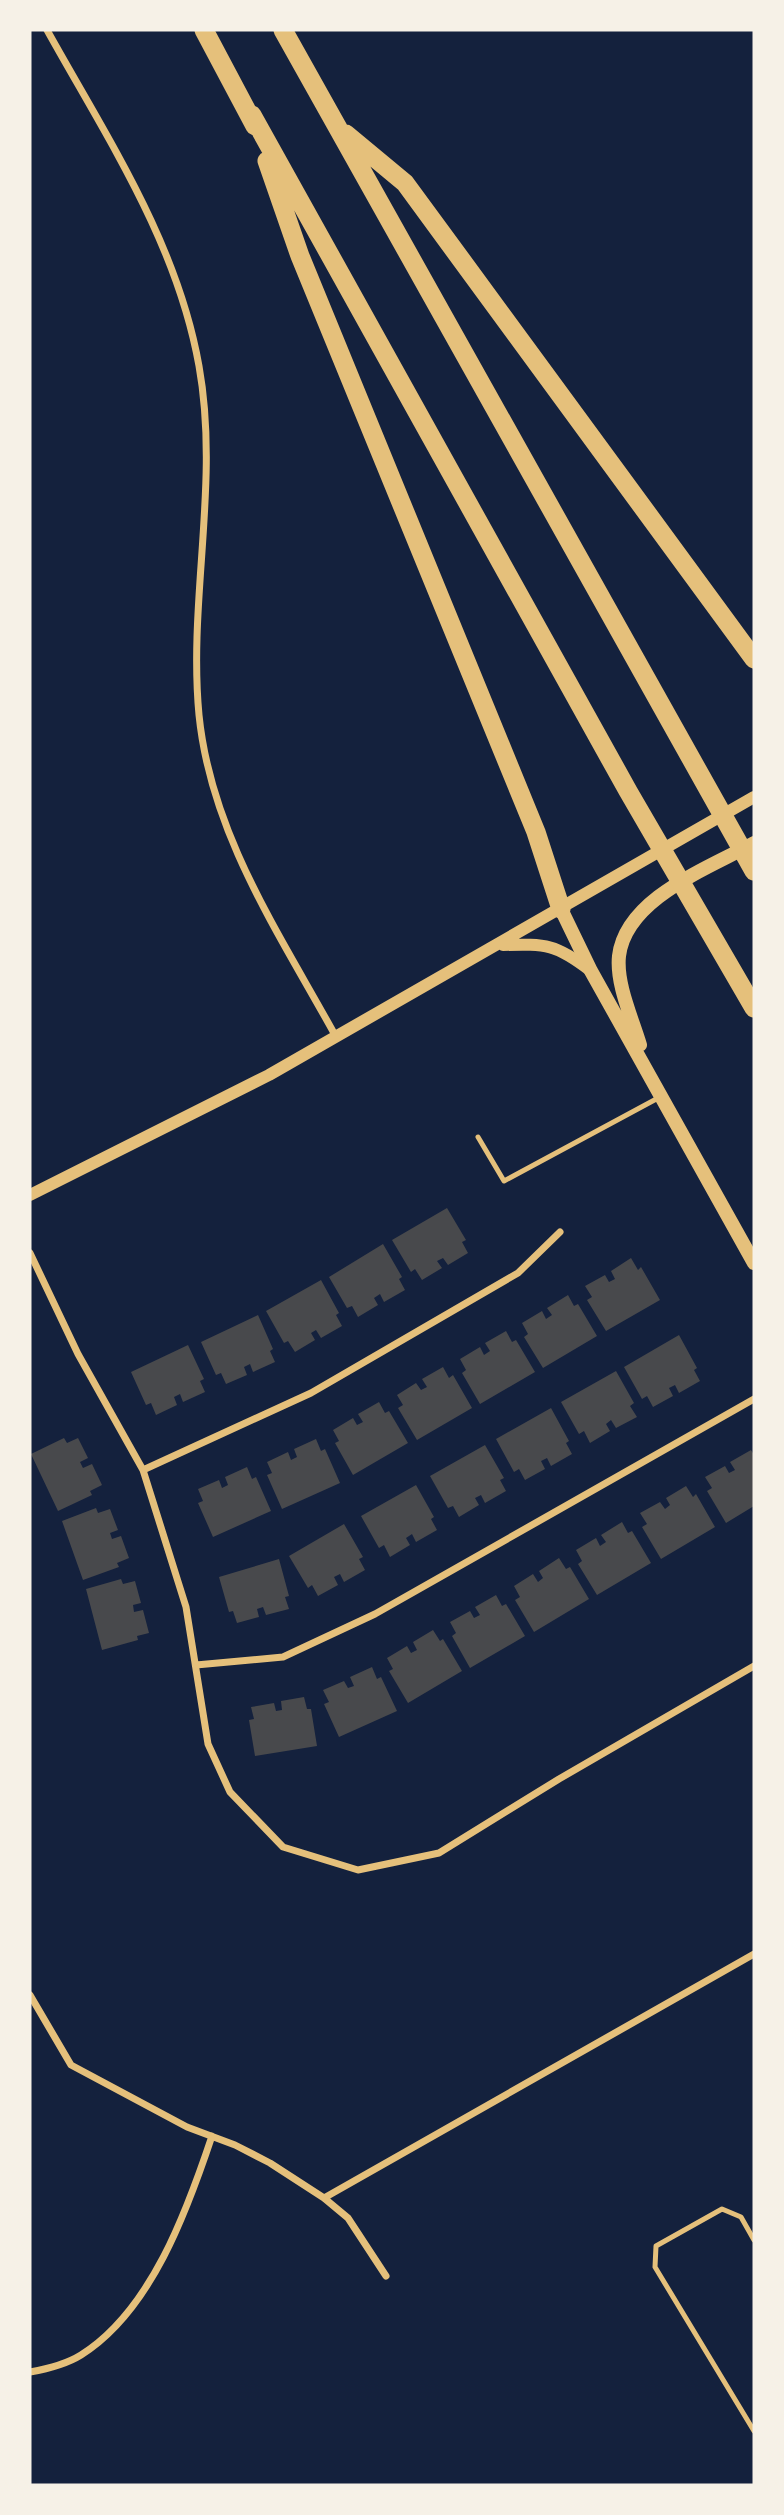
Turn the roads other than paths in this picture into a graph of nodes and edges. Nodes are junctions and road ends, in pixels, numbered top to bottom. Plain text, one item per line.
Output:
1 (47, 30) edge
2 (204, 30) edge
3 (283, 30) edge
4 (252, 115) junction
5 (336, 126) junction
6 (754, 659) edge
7 (754, 797) edge
8 (754, 843) edge
9 (754, 870) edge
10 (561, 909) junction
11 (499, 945) junction
12 (591, 971) junction
13 (754, 1008) edge
14 (335, 1035) junction
15 (648, 1068) junction
16 (663, 1096) junction
17 (478, 1137) dead end
18 (30, 1195) edge
19 (560, 1232) dead end
20 (30, 1253) edge
21 (754, 1263) edge
22 (754, 1399) edge
23 (144, 1470) junction
24 (195, 1665) junction
25 (754, 1666) edge
26 (754, 1954) edge
27 (30, 1995) edge
28 (212, 2136) junction
29 (324, 2198) junction
30 (754, 2240) edge
31 (386, 2276) dead end
32 (30, 2372) edge
33 (754, 2431) edge

1 - 14 street
2 - 4 highway
3 - 5 highway
4 - 10 highway
4 - 13 highway
5 - 6 highway
5 - 9 highway
7 - 10 street
8 - 15 main road
10 - 11 street
10 - 12 main road
11 - 12 street
11 - 14 street
12 - 15 main road
14 - 18 street
15 - 16 main road
16 - 17 lane
16 - 21 main road
19 - 23 street
20 - 23 street
22 - 24 street
23 - 24 street
24 - 25 street
26 - 29 street
27 - 28 street
28 - 29 street
28 - 32 street
29 - 31 street
30 - 33 lane

